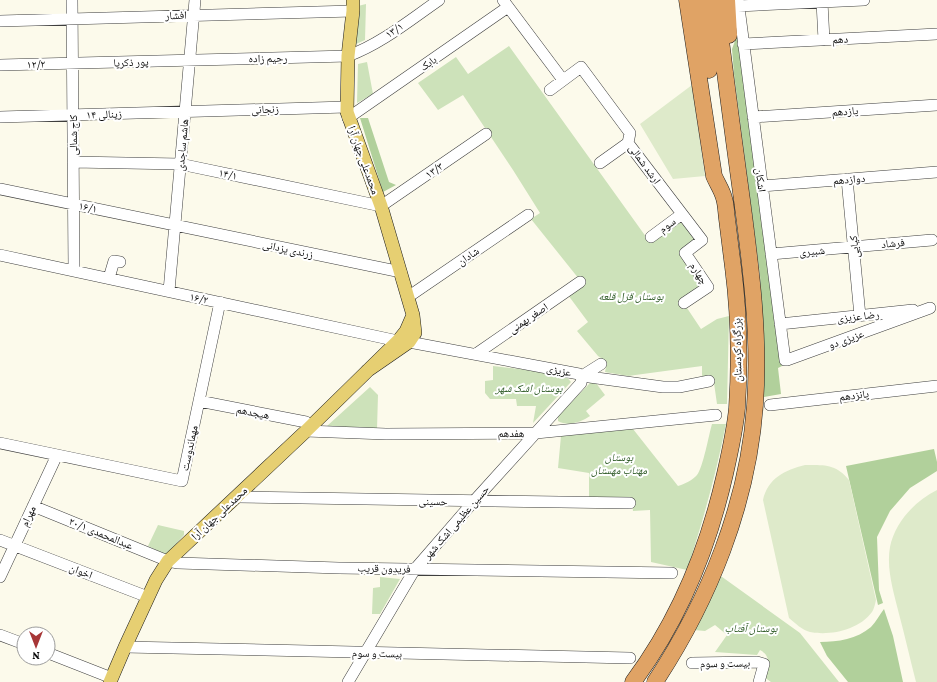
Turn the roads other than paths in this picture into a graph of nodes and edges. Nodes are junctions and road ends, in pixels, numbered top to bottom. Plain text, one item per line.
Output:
1 (72, 0) edge
2 (194, 0) edge
3 (439, 0) edge
4 (687, 0) edge
5 (700, 0) edge
6 (709, 0) edge
7 (716, 0) edge
8 (864, 0) edge
9 (734, 2) edge
10 (822, 2) junction
11 (506, 4) edge
12 (353, 5) edge
13 (193, 15) junction
14 (72, 19) junction
15 (0, 21) edge
16 (719, 33) junction
17 (937, 34) edge
18 (824, 40) junction
19 (743, 44) junction
20 (348, 56) junction
21 (189, 60) junction
22 (73, 63) junction
23 (0, 65) edge
24 (563, 80) junction
25 (726, 80) junction
26 (550, 90) dead end
27 (937, 105) edge
28 (185, 112) junction
29 (347, 112) junction
30 (73, 116) junction
31 (0, 117) edge
32 (753, 117) junction
33 (486, 134) dead end
34 (628, 143) junction
35 (73, 162) junction
36 (600, 162) dead end
37 (180, 164) junction
38 (937, 172) edge
39 (847, 179) junction
40 (762, 186) junction
41 (0, 189) edge
42 (724, 197) junction
43 (73, 204) junction
44 (381, 206) junction
45 (682, 214) junction
46 (528, 215) dead end
47 (175, 225) junction
48 (651, 237) dead end
49 (702, 240) joint
50 (932, 240) dead end
51 (854, 247) junction
52 (771, 254) junction
53 (0, 255) edge
54 (120, 262) dead end
55 (74, 270) junction
56 (401, 272) junction
57 (109, 278) junction
58 (580, 282) dead end
59 (170, 291) junction
60 (408, 297) junction
61 (220, 302) junction
62 (684, 303) dead end
63 (934, 308) edge
64 (860, 316) junction
65 (780, 324) junction
66 (404, 341) junction
67 (476, 354) junction
68 (784, 360) joint
69 (601, 364) dead end
70 (582, 376) junction
71 (709, 381) dead end
72 (937, 386) edge
73 (199, 401) junction
74 (770, 405) dead end
75 (716, 415) dead end
76 (306, 427) junction
77 (536, 432) junction
78 (0, 443) edge
79 (57, 455) junction
80 (237, 497) junction
81 (474, 501) junction
82 (630, 503) dead end
83 (33, 506) junction
84 (0, 540) edge
85 (14, 546) junction
86 (168, 561) junction
87 (415, 569) junction
88 (672, 573) dead end
89 (0, 577) edge
90 (148, 597) junction
91 (0, 634) edge
92 (16, 641) edge
93 (125, 647) junction
94 (365, 652) junction
95 (56, 656) edge
96 (630, 658) dead end
97 (757, 662) junction
98 (692, 663) dead end
99 (111, 680) edge
100 (348, 682) edge
101 (633, 682) edge
102 (655, 682) edge
103 (751, 682) edge
104 (759, 682) edge

1 - 14 street, کاج شمالی
2 - 13 street, هاشم ساجدی
3 - 20 street, ۱۳/۱
4 - 42 highway, بزرگراه کردستان
5 - 42 highway
6 - 16 highway
7 - 16 highway
8 - 10 street
9 - 10 street
9 - 19 street, اشکان
9 - 25 highway
10 - 18 street
11 - 24 street
11 - 29 street, بابک
12 - 13 street, افشار
12 - 20 main road, محمدعلی جهان آرا
13 - 14 street, افشار
13 - 21 street, هاشم ساجدی
14 - 15 street, افشار
14 - 22 street, کاج شمالی
16 - 25 highway, بزرگراه کردستان
17 - 18 street, دهم
18 - 19 street, دهم
19 - 32 street, اشکان
20 - 21 street, رحیم زاده
20 - 29 main road, محمدعلی جهان آرا
21 - 22 street, پور ذکریا
21 - 28 street, هاشم ساجدی
22 - 23 street, ۱۲/۲
22 - 30 street, کاج شمالی
24 - 26 street
24 - 34 street, ارشد شمالی
25 - 102 highway, بزرگراه کردستان
27 - 32 street, یازدهم
28 - 29 street, زنجانی
28 - 30 street, زینالی ۱۴
28 - 37 street, هاشم ساجدی
29 - 44 main road, محمدعلی جهان آرا
30 - 31 street, زینالی ۱۴
30 - 35 street, کاج شمالی
32 - 40 street, اشکان
33 - 44 street, ۱۳/۳
34 - 36 street
34 - 45 street, ارشد شمالی
35 - 37 street, ۱۴/۱
35 - 43 street, کاج شمالی
37 - 44 street, ۱۴/۱
37 - 47 street, هاشم ساجدی
38 - 39 street, دوازدهم
39 - 40 street, دوازدهم
39 - 51 street, کیایی
40 - 52 street, اشکان
41 - 43 street, ۱۶/۱
42 - 101 highway, بزرگراه کردستان
43 - 47 street, ۱۶/۱
43 - 55 street, کاج شمالی
44 - 56 main road, محمدعلی جهان آرا
45 - 48 street, سوم
45 - 49 street, ارشد شمالی
46 - 60 street, شادان
47 - 56 street, زرندی یزدانی
47 - 59 street, هاشم ساجدی
49 - 62 street, چهارم
50 - 51 street, فرشاد
51 - 52 street, شبیری
51 - 64 street, کیایی
52 - 65 street, اشکان
53 - 55 street, ۱۶/۲
54 - 57 street
55 - 57 street, ۱۶/۲
56 - 60 main road, محمدعلی جهان آرا
57 - 59 street, ۱۶/۲
58 - 67 street, اصغر بهمنی
59 - 61 street, ۱۶/۲
60 - 66 main road, محمدعلی جهان آرا
61 - 66 street, ۱۶/۲
61 - 73 street, مهماندوست
63 - 64 street, رضا عزیزی
63 - 68 street, عزیزی دو
64 - 65 street, رضا عزیزی
65 - 68 street, اشکان
66 - 67 street, عزیزی
66 - 76 main road, محمدعلی جهان آرا
67 - 70 street, عزیزی
69 - 70 street
70 - 71 street, عزیزی
70 - 77 street, حسین عظیمی اشک شهر
72 - 74 street, پانزدهم
73 - 76 street, هیجدهم
73 - 79 street, مهماندوست
75 - 77 street, هفدهم
76 - 77 street, هفدهم
76 - 80 main road, محمدعلی جهان آرا
77 - 81 street, حسین عظیمی اشک شهر
78 - 79 street, مهماندوست
79 - 83 street, مهرام
80 - 81 street, حسینی
80 - 86 main road, محمدعلی جهان آرا
81 - 82 street, حسینی
81 - 87 street, حسین عظیمی اشک شهر
83 - 85 street, مهرام
83 - 86 street, عبدالمحمدی ۲۰/۱
84 - 85 street, اخوان
85 - 89 street, مهرام
85 - 90 street, اخوان
86 - 87 street, فریدون قریب
86 - 90 main road, محمدعلی جهان آرا
87 - 88 street, فریدون قریب
87 - 94 street, حسین عظیمی اشک شهر
90 - 93 main road, محمدعلی جهان آرا
91 - 92 street
93 - 94 street, بیست و سوم
93 - 99 main road, محمدعلی جهان آرا
94 - 96 street, بیست و سوم
94 - 100 street, حسین عظیمی اشک شهر
95 - 99 street
97 - 98 street, بیست و سوم
97 - 103 street
97 - 104 street

